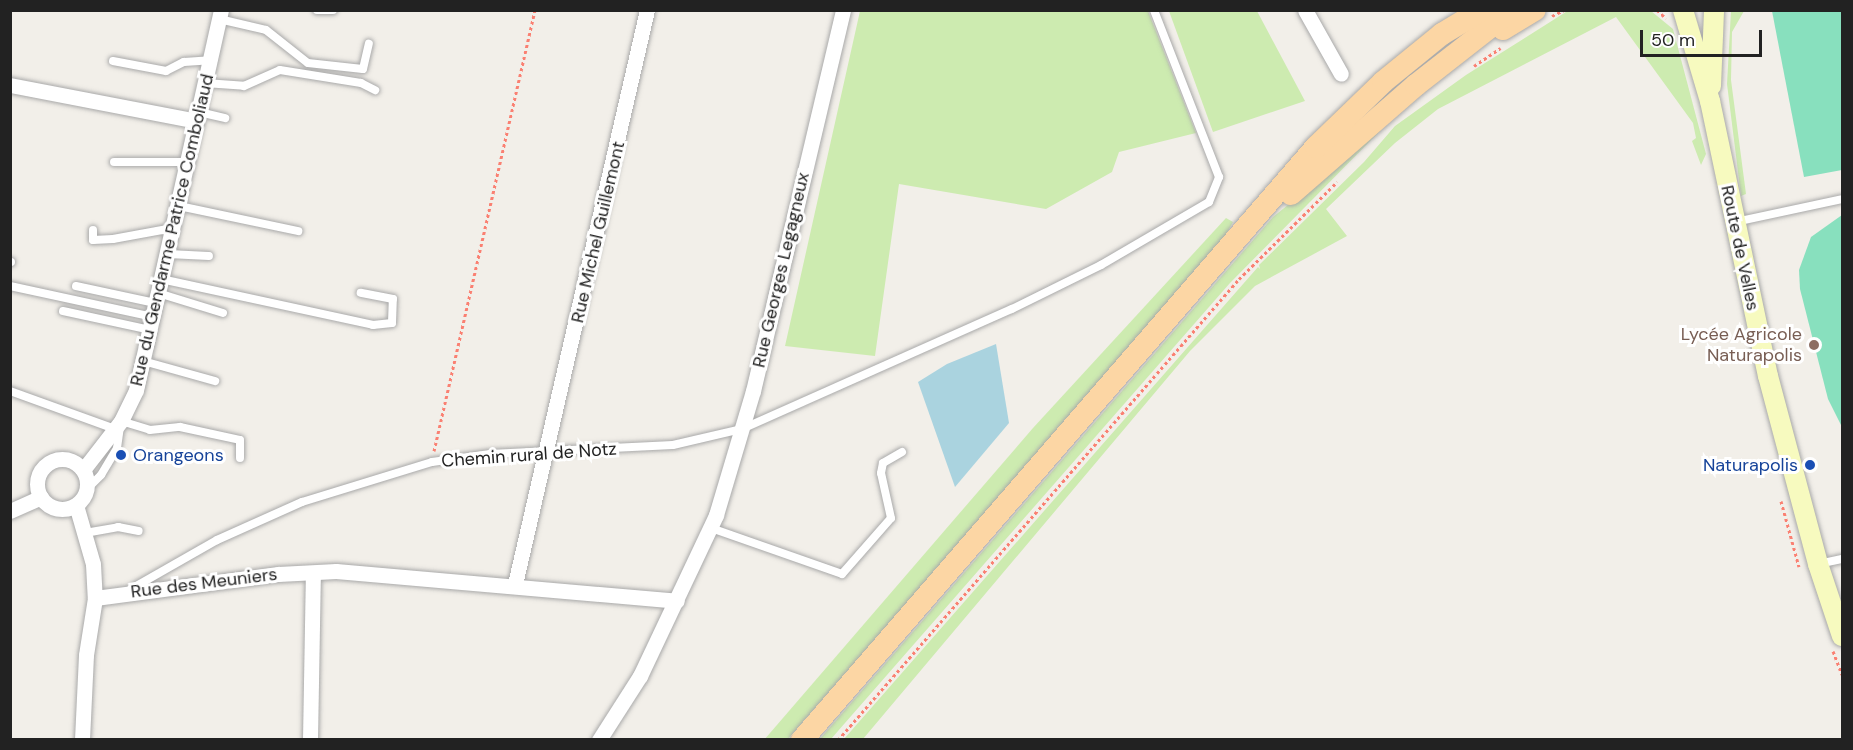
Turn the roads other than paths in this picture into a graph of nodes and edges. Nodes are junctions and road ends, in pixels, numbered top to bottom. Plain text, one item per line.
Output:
1 (317, 10) edge
2 (333, 10) edge
3 (647, 10) edge
4 (843, 10) edge
5 (1154, 10) edge
6 (1305, 10) edge
7 (1482, 10) edge
8 (1512, 10) edge
9 (1683, 10) edge
10 (1714, 10) edge
11 (218, 14) edge
12 (1540, 15) edge
13 (369, 44) dead end
14 (210, 60) junction
15 (113, 62) dead end
16 (1341, 74) dead end
17 (205, 83) junction
18 (10, 85) edge
19 (1416, 85) junction
20 (375, 90) dead end
21 (1710, 101) junction
22 (198, 117) junction
23 (225, 118) dead end
24 (114, 162) dead end
25 (189, 162) junction
26 (1842, 200) edge
27 (179, 206) junction
28 (1734, 223) junction
29 (175, 228) junction
30 (93, 230) dead end
31 (298, 231) dead end
32 (168, 254) junction
33 (209, 256) dead end
34 (1215, 265) junction
35 (10, 286) edge
36 (76, 286) dead end
37 (361, 293) dead end
38 (156, 304) junction
39 (63, 310) dead end
40 (223, 313) dead end
41 (143, 361) junction
42 (215, 381) dead end
43 (10, 390) edge
44 (118, 425) junction
45 (742, 429) junction
46 (546, 452) junction
47 (902, 452) dead end
48 (240, 458) dead end
49 (83, 470) junction
50 (87, 489) junction
51 (41, 497) junction
52 (76, 505) junction
53 (10, 511) edge
54 (711, 528) junction
55 (139, 531) dead end
56 (85, 533) junction
57 (1842, 560) edge
58 (1818, 564) junction
59 (313, 573) junction
60 (515, 585) junction
61 (125, 592) junction
62 (94, 597) junction
63 (677, 601) junction
64 (1842, 636) edge
65 (82, 740) edge
66 (310, 740) edge
67 (599, 740) edge
68 (802, 740) edge

1 - 2 lane
3 - 46 street, Rue Michel Guillemont
4 - 45 street, Rue Georges Legagneux
5 - 45 lane, Chemin rural de Notz
6 - 16 street
7 - 34 main road
8 - 19 main road
9 - 21 main road, Route de Velles
10 - 21 main road, Route de Velles
11 - 13 lane
11 - 14 street, Rue du Gendarme Patrice Comboliaud
12 - 19 main road
14 - 15 lane
14 - 17 street, Rue du Gendarme Patrice Comboliaud
17 - 20 lane
17 - 22 street, Rue du Gendarme Patrice Comboliaud
18 - 22 street
19 - 34 main road
21 - 28 main road, Route de Velles
22 - 23 lane
22 - 25 street, Rue du Gendarme Patrice Comboliaud
24 - 25 lane
25 - 27 street, Rue du Gendarme Patrice Comboliaud
26 - 28 lane
27 - 29 street, Rue du Gendarme Patrice Comboliaud
27 - 31 lane
28 - 58 main road, Route de Velles
29 - 30 lane
29 - 32 street, Rue du Gendarme Patrice Comboliaud
32 - 33 lane
32 - 38 street, Rue du Gendarme Patrice Comboliaud
34 - 68 main road
35 - 38 lane
36 - 38 lane
37 - 38 lane
38 - 39 lane
38 - 40 lane
38 - 41 street, Rue du Gendarme Patrice Comboliaud
41 - 42 lane
41 - 44 street, Rue du Gendarme Patrice Comboliaud
43 - 44 lane
44 - 48 lane
44 - 49 street, Rue du Gendarme Patrice Comboliaud
44 - 50 lane
45 - 46 lane, Chemin rural de Notz
45 - 54 street, Rue Georges Legagneux
46 - 60 street
46 - 61 lane, Chemin rural de Notz
47 - 54 lane
49 - 50 street
49 - 51 street
50 - 52 street
51 - 52 street
51 - 53 street
52 - 56 street
54 - 63 street
55 - 56 lane
56 - 62 street
57 - 58 lane
58 - 64 main road, Route de Velles
59 - 60 street, Rue des Meuniers
59 - 61 street, Rue des Meuniers
59 - 66 street
60 - 63 street, Rue des Meuniers
61 - 62 street, Rue des Meuniers
62 - 65 street
63 - 67 street

